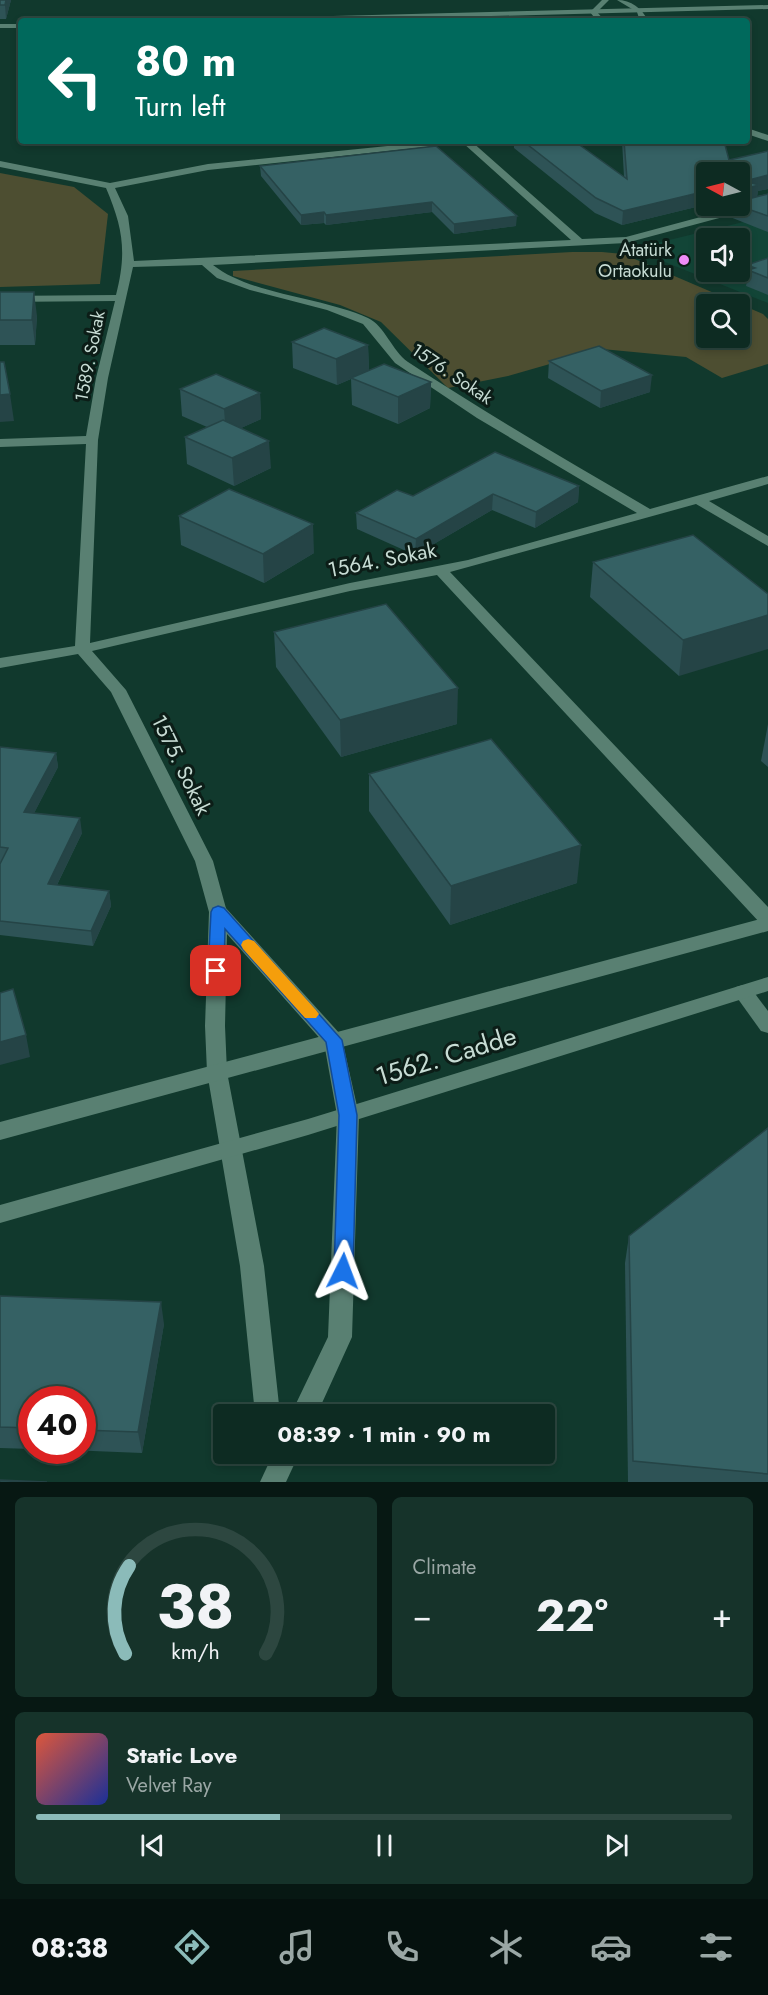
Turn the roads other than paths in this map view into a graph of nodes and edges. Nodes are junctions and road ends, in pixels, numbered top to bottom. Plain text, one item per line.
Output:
1 (606, 0) edge
2 (620, 0) edge
3 (768, 7) edge
4 (640, 11) junction
5 (593, 12) junction
6 (768, 15) edge
7 (342, 18) edge
8 (598, 18) edge
9 (642, 18) edge
10 (692, 18) edge
11 (0, 26) edge
12 (18, 26) edge
13 (18, 33) edge
14 (0, 34) edge
15 (750, 132) edge
16 (768, 138) edge
17 (434, 144) edge
18 (467, 144) edge
19 (0, 164) edge
20 (110, 186) junction
21 (768, 202) edge
22 (580, 243) junction
23 (204, 262) junction
24 (129, 264) junction
25 (120, 298) junction
26 (0, 299) edge
27 (92, 440) junction
28 (0, 443) edge
29 (768, 480) edge
30 (698, 500) junction
31 (649, 514) junction
32 (768, 542) edge
33 (440, 570) junction
34 (82, 649) junction
35 (0, 663) edge
36 (218, 912) junction
37 (768, 921) edge
38 (768, 984) edge
39 (743, 992) junction
40 (768, 1026) edge
41 (334, 1040) junction
42 (217, 1072) junction
43 (348, 1115) junction
44 (0, 1131) edge
45 (232, 1149) junction
46 (0, 1214) edge
47 (266, 1404) edge
48 (309, 1404) edge
49 (272, 1464) edge
50 (281, 1464) edge
51 (273, 1481) edge

1 - 5 street
2 - 4 street
3 - 4 street
4 - 5 street
4 - 9 street
5 - 7 street
5 - 8 street
6 - 10 street
11 - 12 street
13 - 14 street
15 - 16 street
17 - 20 street
18 - 22 street
19 - 20 street
20 - 24 street, 1589. Sokak
21 - 22 street
22 - 23 street
23 - 24 street
23 - 31 street, 1576. Sokak
24 - 25 street, 1589. Sokak
25 - 26 street
25 - 27 street, 1589. Sokak
27 - 28 street
27 - 34 street, 1589. Sokak
29 - 30 street, 1564. Sokak
30 - 31 street, 1564. Sokak
30 - 32 street
31 - 33 street, 1564. Sokak
33 - 34 street, 1564. Sokak
33 - 37 street
34 - 35 street, 1564. Sokak
34 - 36 street, 1575. Sokak
36 - 41 street
36 - 42 street
37 - 41 street, 1562. Cadde
38 - 39 street, 1562. Cadde
39 - 40 street
39 - 43 street, 1562. Cadde
41 - 42 street, 1562. Cadde
41 - 43 street
42 - 44 street, 1562. Cadde
42 - 45 street
43 - 45 street, 1562. Cadde
43 - 48 street
45 - 46 street, 1562. Cadde
45 - 47 street
49 - 51 street
50 - 51 street

